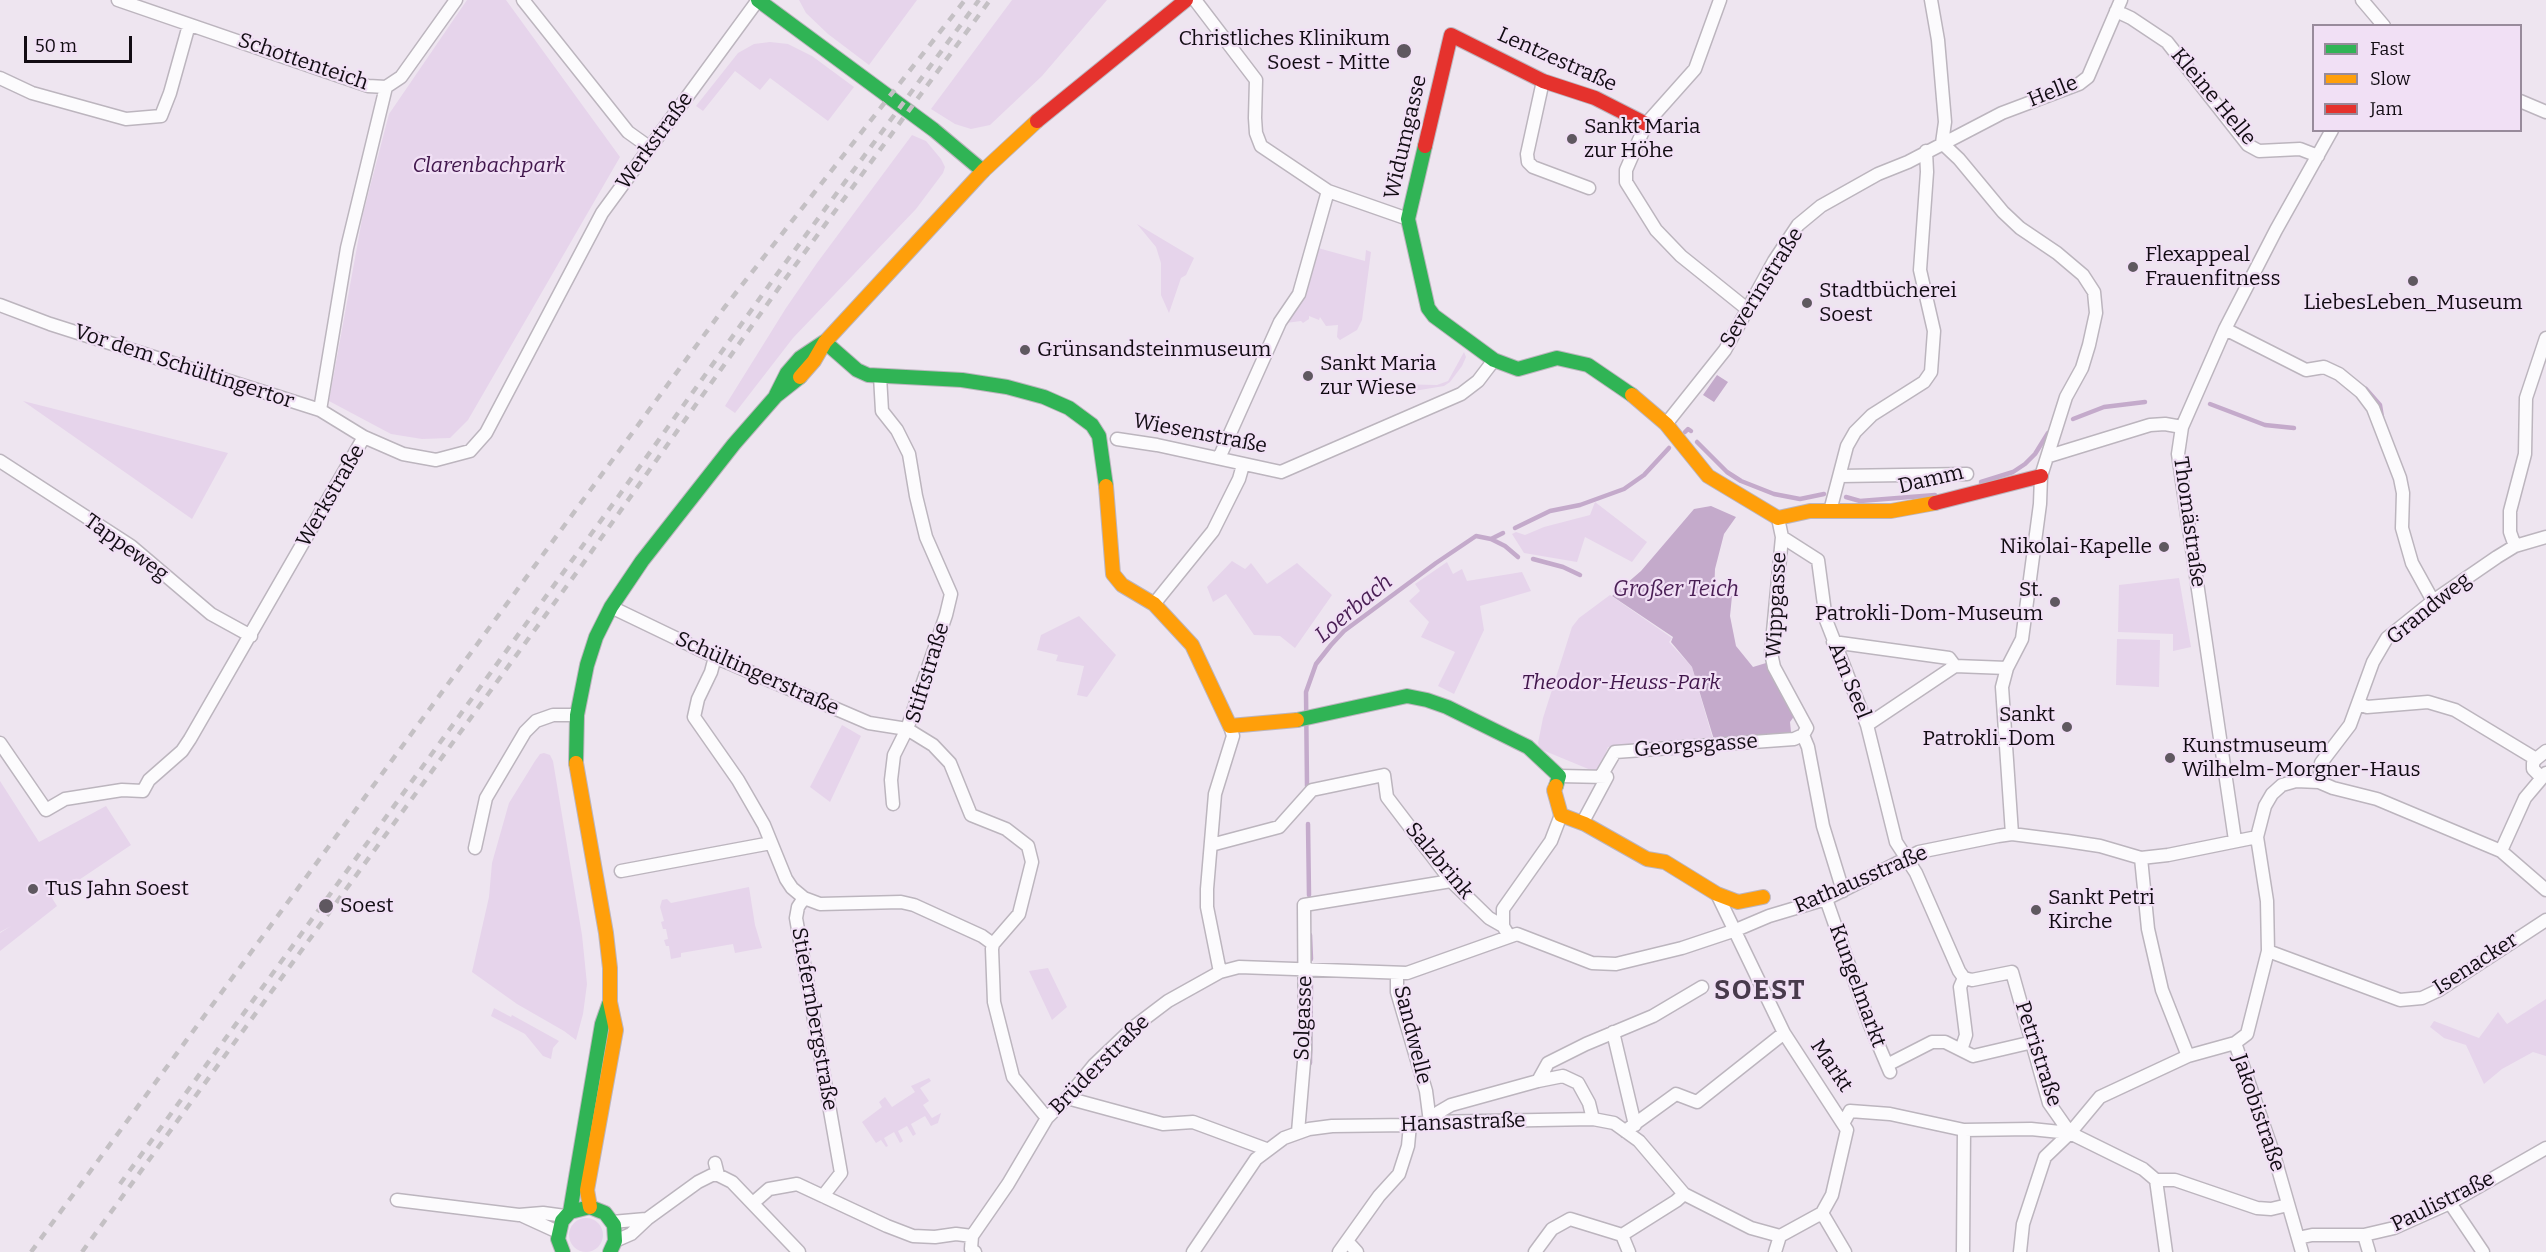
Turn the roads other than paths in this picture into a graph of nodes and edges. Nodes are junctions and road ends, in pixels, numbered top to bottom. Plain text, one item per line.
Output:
1 (118, 0) edge
2 (456, 0) edge
3 (523, 0) edge
4 (758, 0) edge
5 (1186, 0) edge
6 (1195, 0) edge
7 (1720, 0) edge
8 (1931, 0) edge
9 (2362, 0) edge
10 (2119, 5) edge
11 (2382, 24) edge
12 (189, 25) junction
13 (1451, 34) joint
14 (0, 78) edge
15 (1543, 81) junction
16 (387, 87) junction
17 (2522, 102) edge
18 (2546, 112) edge
19 (1646, 124) junction
20 (2331, 132) edge
21 (1942, 143) junction
22 (649, 147) junction
23 (1926, 152) junction
24 (2318, 156) junction
25 (983, 171) junction
26 (1589, 188) dead end
27 (1328, 191) junction
28 (1408, 219) junction
29 (0, 305) edge
30 (1747, 309) junction
31 (2225, 329) junction
32 (2546, 338) edge
33 (825, 342) junction
34 (1494, 360) junction
35 (880, 376) junction
36 (320, 410) junction
37 (1666, 424) junction
38 (2182, 427) junction
39 (364, 437) junction
40 (1117, 439) dead end
41 (2049, 456) junction
42 (1219, 458) junction
43 (0, 461) edge
44 (1243, 465) junction
45 (1967, 474) dead end
46 (1839, 476) junction
47 (2041, 476) junction
48 (1830, 511) junction
49 (1778, 518) junction
50 (1782, 537) junction
51 (2546, 537) edge
52 (2515, 546) junction
53 (2433, 601) junction
54 (1154, 604) junction
55 (611, 607) junction
56 (251, 636) junction
57 (1833, 642) junction
58 (715, 657) junction
59 (1955, 666) junction
60 (2007, 668) junction
61 (2360, 704) junction
62 (577, 715) junction
63 (1867, 725) junction
64 (1230, 726) junction
65 (907, 729) junction
66 (1803, 735) junction
67 (0, 744) edge
68 (2541, 755) edge
69 (2544, 775) edge
70 (1559, 776) junction
71 (1601, 776) junction
72 (2319, 782) junction
73 (893, 804) dead end
74 (1561, 815) junction
75 (1585, 824) junction
76 (2012, 834) junction
77 (2257, 837) junction
78 (2235, 840) junction
79 (771, 843) junction
80 (1211, 845) junction
81 (475, 849) dead end
82 (2501, 851) junction
83 (2141, 858) junction
84 (1908, 859) junction
85 (621, 871) dead end
86 (1451, 881) junction
87 (2546, 890) edge
88 (1843, 891) junction
89 (1717, 894) junction
90 (1763, 897) dead end
91 (804, 898) junction
92 (1826, 899) junction
93 (2546, 920) edge
94 (1736, 930) junction
95 (1506, 931) junction
96 (993, 944) junction
97 (2268, 951) junction
98 (1306, 969) junction
99 (1220, 972) junction
100 (1397, 974) junction
101 (1964, 978) junction
102 (1702, 987) dead end
103 (610, 1002) junction
104 (1613, 1032) junction
105 (1784, 1033) junction
106 (2033, 1042) junction
107 (2235, 1043) junction
108 (1961, 1050) junction
109 (2188, 1056) junction
110 (1538, 1081) junction
111 (1067, 1098) junction
112 (1047, 1118) junction
113 (1593, 1119) junction
114 (1430, 1122) junction
115 (1844, 1122) junction
116 (1410, 1125) junction
117 (1630, 1128) junction
118 (1964, 1130) junction
119 (1298, 1132) junction
120 (2070, 1133) junction
121 (1266, 1149) junction
122 (2546, 1149) edge
123 (715, 1162) dead end
124 (718, 1175) junction
125 (2156, 1180) junction
126 (1684, 1194) junction
127 (823, 1196) junction
128 (397, 1200) dead end
129 (753, 1203) junction
130 (2450, 1203) junction
131 (2288, 1205) junction
132 (590, 1207) junction
133 (1822, 1213) junction
134 (568, 1214) junction
135 (519, 1215) junction
136 (647, 1219) junction
137 (612, 1222) junction
138 (558, 1232) junction
139 (1622, 1235) junction
140 (2364, 1235) junction
141 (972, 1236) junction
142 (1780, 1236) junction
143 (2298, 1238) junction
144 (1347, 1241) junction
145 (613, 1247) edge
146 (562, 1252) edge
147 (799, 1252) edge
148 (975, 1252) edge
149 (1193, 1252) edge
150 (1339, 1252) edge
151 (1357, 1252) edge
152 (1535, 1252) edge
153 (1629, 1252) edge
154 (1775, 1252) edge
155 (1845, 1252) edge
156 (1963, 1252) edge
157 (2020, 1252) edge
158 (2166, 1252) edge
159 (2302, 1252) edge
160 (2369, 1252) edge
161 (2483, 1252) edge

1 - 12 street, Schottenteich
2 - 16 street
3 - 22 street
4 - 22 street, Werkstraße
4 - 25 street
5 - 25 street
6 - 27 street
7 - 19 street
8 - 21 street
9 - 11 street
10 - 21 street, Helle
10 - 24 street, Kleine Helle
12 - 14 street
12 - 16 street, Schottenteich
13 - 15 street, Lentzestraße
13 - 28 street, Widumgasse
15 - 19 street, Lentzestraße
15 - 26 street
16 - 36 street
17 - 18 street
19 - 30 street
20 - 24 street, Thomästraße
21 - 23 street, Severinstraße
21 - 41 street
22 - 39 street, Werkstraße
23 - 30 street, Severinstraße
23 - 46 street
24 - 31 street, Thomästraße
25 - 33 street
27 - 28 street
27 - 42 street
28 - 34 street, Widumgasse
29 - 36 street, Vor dem Schültingertor
30 - 37 street, Severinstraße
31 - 38 street, Thomästraße
31 - 53 street
32 - 52 street
33 - 35 street
33 - 55 street
34 - 37 street
34 - 44 street, Wiesenstraße
35 - 54 street
35 - 65 street, Stiftstraße
36 - 39 street, Vor dem Schültingertor
37 - 49 street
38 - 41 street
38 - 78 street, Thomästraße
39 - 56 street, Werkstraße
40 - 42 street, Wiesenstraße
41 - 47 street
42 - 44 street, Wiesenstraße
43 - 56 street, Tappeweg
44 - 54 street
45 - 46 street
46 - 48 street
47 - 48 street, Damm
47 - 60 street
48 - 49 street
49 - 50 street
50 - 57 street, Am Seel
50 - 66 street, Wippgasse
51 - 52 street, Grandweg
52 - 53 street, Grandweg
53 - 61 street, Grandweg
54 - 64 street
55 - 58 street, Schültingerstraße
55 - 62 street
56 - 67 street, Werkstraße
57 - 59 street
57 - 63 street, Am Seel
58 - 65 street, Schültingerstraße
58 - 79 street, Stiefernbergstraße
59 - 60 street
59 - 63 street
60 - 76 street
61 - 68 street
61 - 72 street, Grandweg
62 - 81 street
62 - 103 street
63 - 84 street, Am Seel
64 - 70 street
64 - 80 street
65 - 73 street
65 - 96 street, Stiftstraße
66 - 71 street, Georgsgasse
66 - 88 street
68 - 69 street
69 - 82 street
70 - 71 street
70 - 74 street
71 - 75 street
72 - 77 street
72 - 82 street
74 - 75 street
74 - 95 street
75 - 89 street
76 - 83 street, Rathausstraße
76 - 84 street, Rathausstraße
77 - 78 street, Rathausstraße
77 - 97 street, Jakobistraße
78 - 83 street, Rathausstraße
79 - 85 street
79 - 91 street, Stiefernbergstraße
80 - 86 street, Salzbrink
80 - 99 street
82 - 87 street
83 - 109 street
84 - 88 street, Rathausstraße
84 - 101 street, Am Seel
86 - 95 street, Salzbrink
86 - 98 street, Solgasse
88 - 92 street, Rathausstraße
89 - 90 street
89 - 94 street, Markt
91 - 96 street
91 - 127 street, Stiefernbergstraße
92 - 94 street, Rathausstraße
92 - 108 street, Kungelmarkt
93 - 97 street, Isenacker
94 - 95 street
94 - 105 street, Markt
95 - 100 street, Brüderstraße
96 - 112 street
97 - 107 street, Jakobistraße
98 - 99 street, Brüderstraße
98 - 100 street, Brüderstraße
98 - 119 street, Solgasse
99 - 111 street, Brüderstraße
100 - 114 street, Sandwelle
101 - 106 street, Petristraße
101 - 108 street
102 - 104 street
103 - 132 street
103 - 134 street
104 - 110 street
104 - 117 street
105 - 115 street, Markt
105 - 117 street, Markt
106 - 108 street
106 - 120 street, Petristraße
107 - 109 street
107 - 131 street, Jakobistraße
109 - 120 street
110 - 113 street, Sandwelle
110 - 114 street, Sandwelle
111 - 112 street, Brüderstraße
111 - 121 street
112 - 141 street, Brüderstraße
113 - 114 street, Hansastraße
113 - 117 street, Hansastraße
114 - 116 street, Hansastraße
115 - 118 street
115 - 133 street
116 - 119 street, Hansastraße
116 - 144 street
117 - 126 street, Hansastraße
118 - 120 street
118 - 156 street
119 - 121 street, Hansastraße
120 - 125 street
120 - 157 street
121 - 149 street
122 - 130 street, Paulistraße
123 - 124 street
124 - 129 street
124 - 136 street
125 - 131 street
125 - 158 street
126 - 139 street
126 - 142 street
127 - 129 street
127 - 141 street
128 - 135 street
129 - 147 street
130 - 140 street, Paulistraße
130 - 161 street
131 - 143 street, Jakobistraße
132 - 134 street
132 - 137 street
133 - 142 street
133 - 155 street
134 - 135 street
134 - 138 street
135 - 138 street
136 - 137 street
136 - 145 street
137 - 145 street
138 - 146 street
139 - 152 street
139 - 153 street
140 - 143 street, Paulistraße
140 - 160 street
141 - 148 street
142 - 154 street
143 - 159 street, Jakobistraße
144 - 150 street
144 - 151 street

